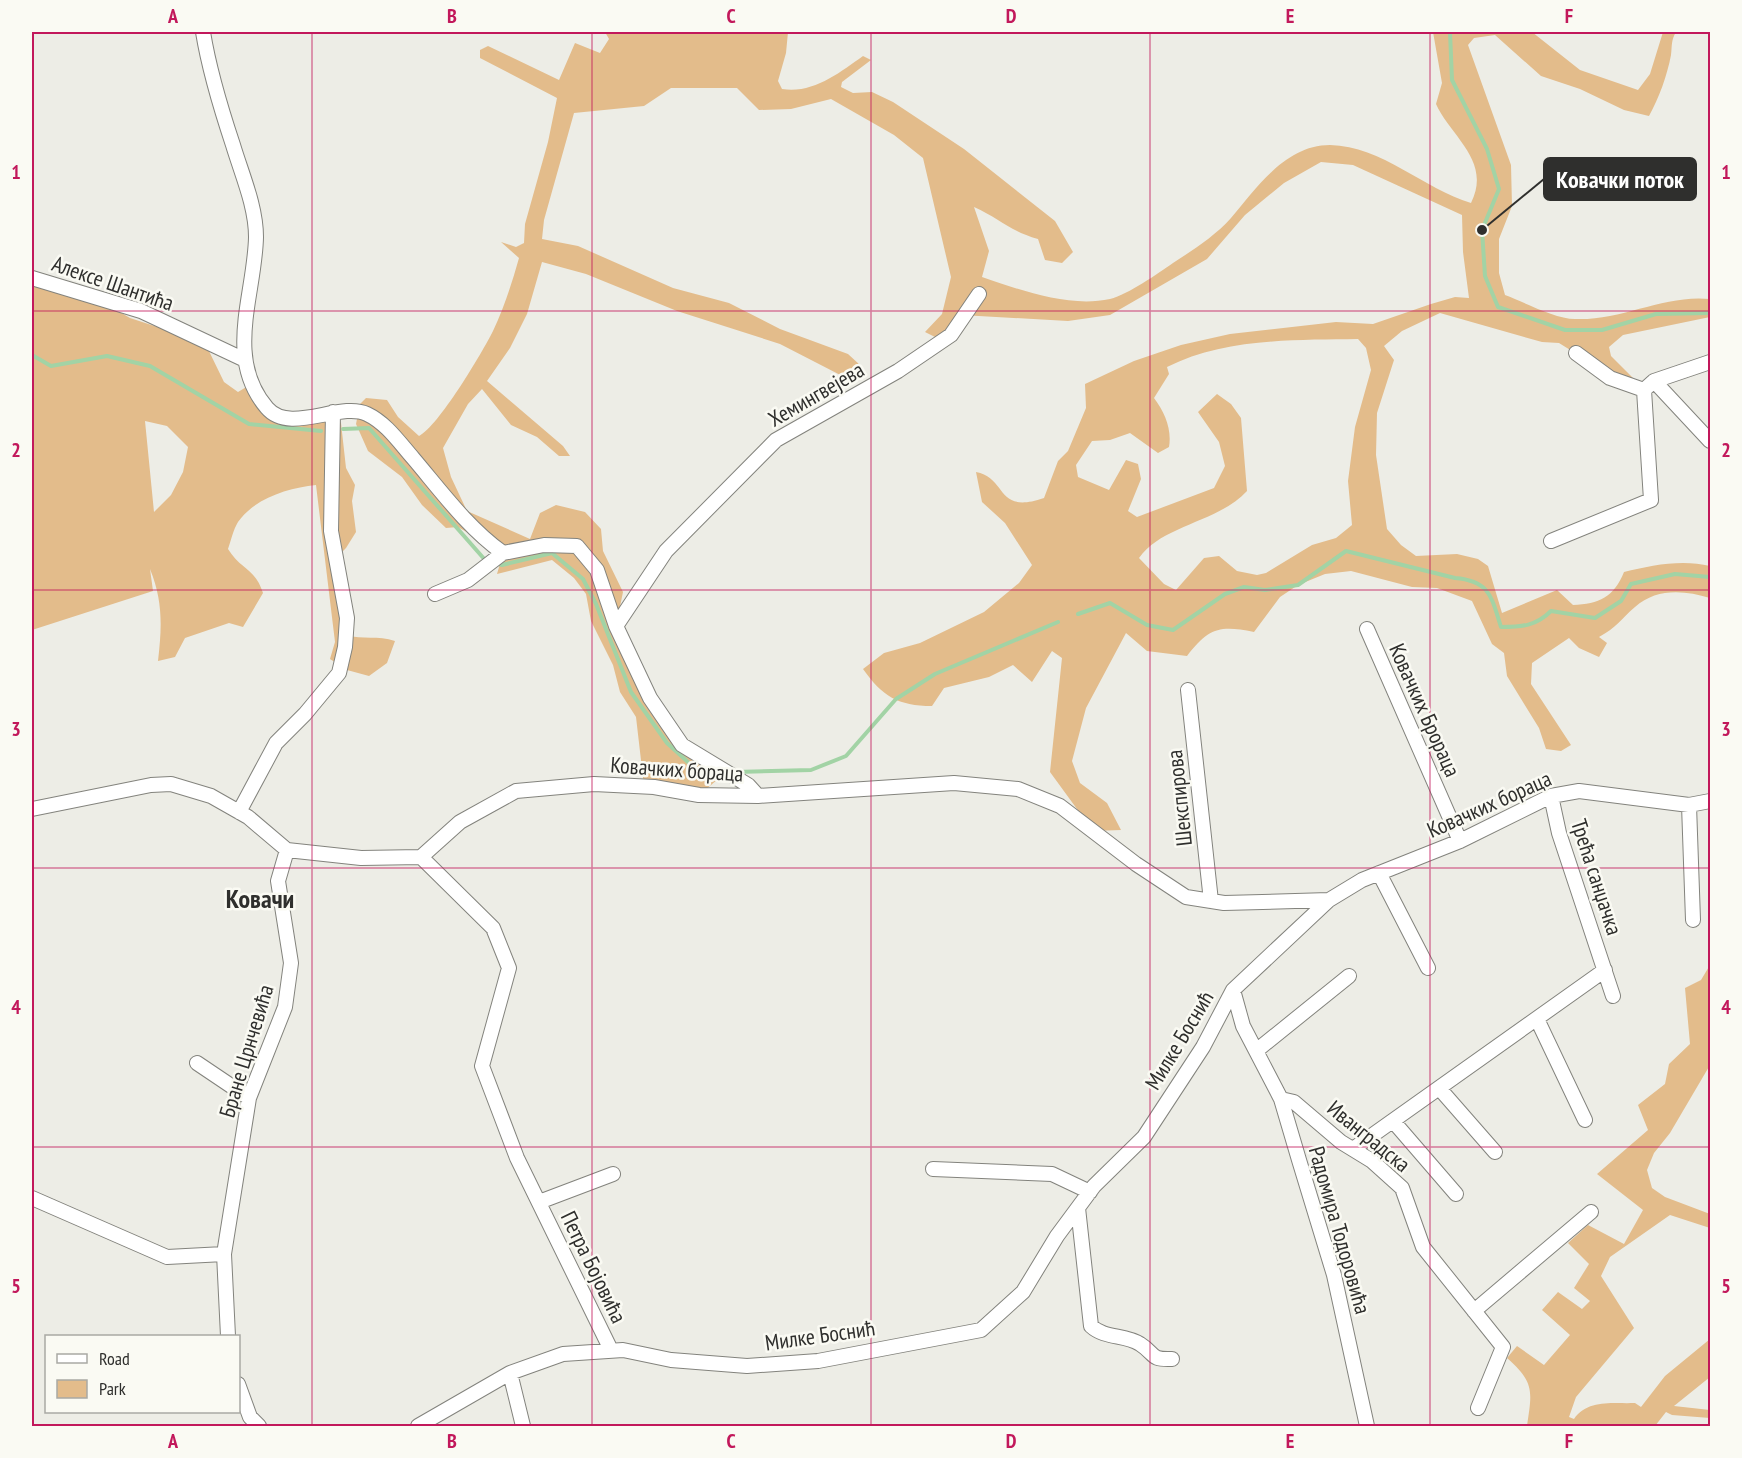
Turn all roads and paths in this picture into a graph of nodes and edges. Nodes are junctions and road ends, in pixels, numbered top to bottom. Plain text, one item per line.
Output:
1 (202, 32) edge
2 (32, 278) edge
3 (979, 294) dead end
4 (1576, 353) dead end
5 (245, 360) junction
6 (1710, 362) edge
7 (1649, 386) junction
8 (333, 412) junction
9 (1710, 441) edge
10 (1551, 541) dead end
11 (503, 553) junction
12 (435, 594) dead end
13 (616, 626) junction
14 (1367, 629) dead end
15 (1188, 690) dead end
16 (1551, 795) junction
17 (758, 796) junction
18 (1710, 801) edge
19 (1689, 805) junction
20 (32, 808) edge
21 (239, 812) junction
22 (1460, 841) junction
23 (287, 850) junction
24 (421, 857) junction
25 (1379, 873) junction
26 (1329, 900) junction
27 (1211, 901) junction
28 (1693, 920) dead end
29 (1428, 968) dead end
30 (1605, 970) junction
31 (1349, 976) dead end
32 (1233, 990) junction
33 (1612, 996) dead end
34 (1537, 1019) junction
35 (1256, 1051) junction
36 (197, 1063) dead end
37 (1439, 1088) junction
38 (249, 1098) junction
39 (1281, 1099) junction
40 (1585, 1120) dead end
41 (1393, 1121) junction
42 (1353, 1149) junction
43 (1495, 1152) dead end
44 (933, 1168) dead end
45 (613, 1174) dead end
46 (1090, 1192) junction
47 (1455, 1194) dead end
48 (32, 1198) edge
49 (539, 1202) junction
50 (1078, 1208) junction
51 (1591, 1212) dead end
52 (225, 1254) junction
53 (1474, 1311) junction
54 (228, 1335) edge
55 (611, 1350) junction
56 (1172, 1359) dead end
57 (510, 1373) junction
58 (240, 1390) edge
59 (1478, 1408) dead end
60 (259, 1426) edge
61 (418, 1426) edge
62 (523, 1426) edge
63 (1367, 1426) edge

1 - 5 street
2 - 5 street, Алексе Шантића
3 - 13 street, Хемингвејева
4 - 7 street
5 - 8 street
6 - 7 street
7 - 9 street
7 - 10 street
8 - 11 street
8 - 21 street
11 - 12 street
11 - 13 street
13 - 17 street
14 - 22 street, Ковачких Брораца
15 - 27 street, Шекспирова
16 - 19 street, Ковачких бораца
16 - 22 street, Ковачких бораца
16 - 30 street, Трећа санџачка
17 - 24 street, Ковачких бораца
17 - 27 street, Ковачких бораца
18 - 19 street, Ковачких бораца
19 - 28 street
20 - 21 street
21 - 23 street
22 - 25 street, Ковачких бораца
23 - 24 street
23 - 38 street, Бране Црнчевића
24 - 49 street, Петра Бојовића
25 - 26 street, Ковачких бораца
25 - 29 street
26 - 27 street, Ковачких бораца
26 - 32 street, Ковачких бораца
30 - 33 street, Трећа санџачка
30 - 34 street, Трећа санџачка
31 - 35 street
32 - 35 street, Радомира Тодоровића
32 - 46 street, Милке Боснић
34 - 37 street, Трећа санџачка
34 - 40 street
35 - 39 street, Радомира Тодоровића
36 - 38 street
37 - 41 street, Трећа санџачка
37 - 43 street
38 - 52 street, Бране Црнчевића
39 - 42 street, Иванградска
39 - 63 street, Радомира Тодоровића
41 - 42 street, Трећа санџачка
41 - 47 street
42 - 53 street, Иванградска
44 - 46 street
45 - 49 street, Петра Бојовића
46 - 50 street, Милке Боснић
48 - 52 street
49 - 55 street, Петра Бојовића
50 - 55 street, Милке Боснић
50 - 56 street
51 - 53 street
52 - 54 street, Бране Црнчевића
53 - 59 street, Иванградска
55 - 57 street, Милке Боснић
57 - 61 street, Милке Боснић
57 - 62 street
58 - 60 street

